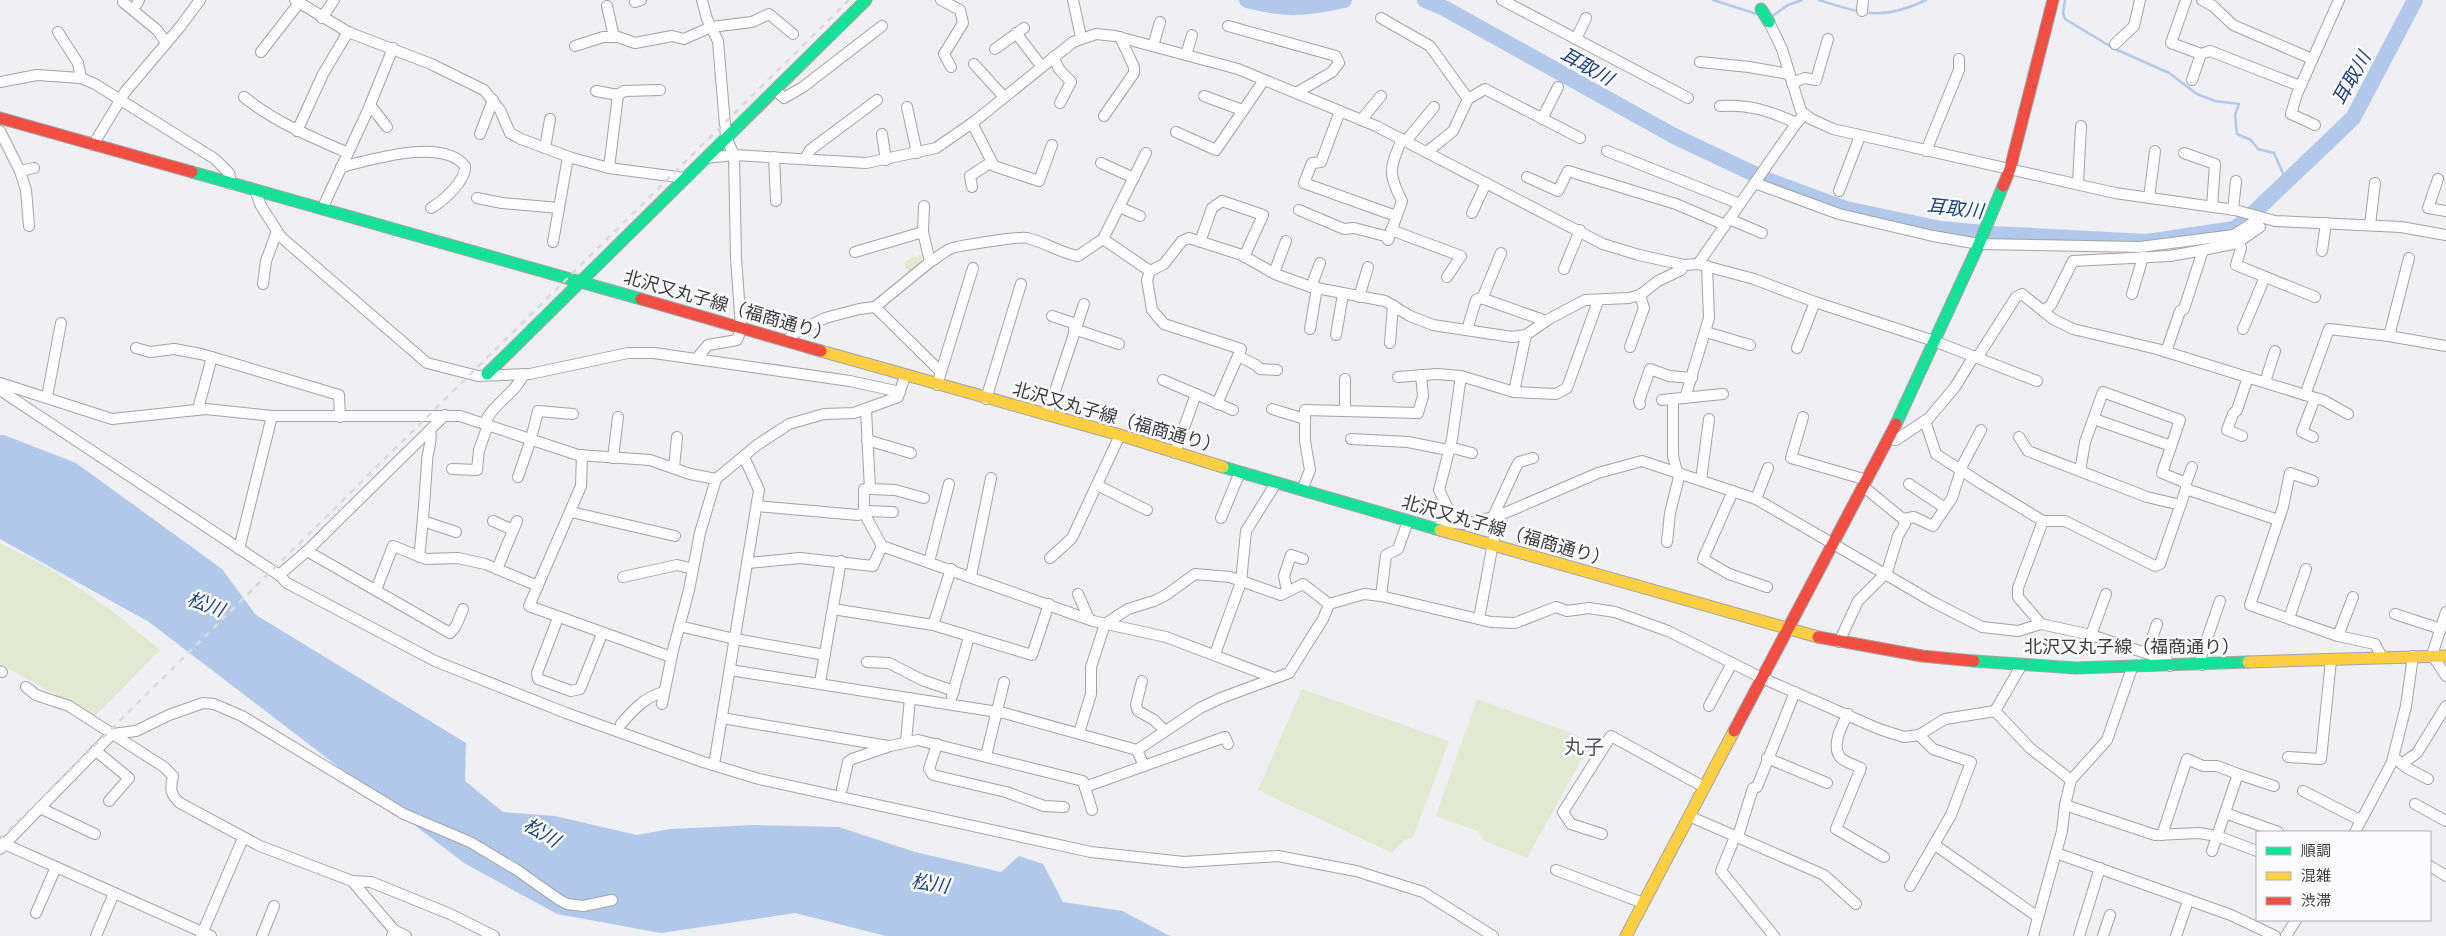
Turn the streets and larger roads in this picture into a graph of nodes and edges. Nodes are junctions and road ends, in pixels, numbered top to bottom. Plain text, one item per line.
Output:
1 (200, 0) edge
2 (334, 0) edge
3 (702, 0) edge
4 (866, 0) edge
5 (941, 0) edge
6 (1073, 0) edge
7 (1502, 0) edge
8 (1863, 0) edge
9 (2053, 0) edge
10 (2140, 0) edge
11 (2186, 0) edge
12 (2202, 0) edge
13 (2339, 0) edge
14 (123, 2) dead end
15 (297, 2) edge
16 (1758, 4) edge
17 (607, 6) dead end
18 (1862, 11) dead end
19 (322, 18) junction
20 (1381, 18) dead end
21 (1586, 18) dead end
22 (1160, 22) dead end
23 (1769, 22) joint
24 (882, 26) dead end
25 (1228, 26) dead end
26 (711, 27) junction
27 (58, 32) dead end
28 (348, 32) junction
29 (793, 34) dead end
30 (1192, 35) dead end
31 (614, 37) junction
32 (1081, 38) junction
33 (1120, 38) junction
34 (1576, 39) junction
35 (1828, 39) dead end
36 (166, 42) junction
37 (2115, 44) dead end
38 (575, 46) dead end
39 (1153, 46) junction
40 (393, 48) junction
41 (995, 49) dead end
42 (261, 52) dead end
43 (2201, 54) junction
44 (1186, 55) junction
45 (1053, 57) junction
46 (1959, 59) dead end
47 (2312, 59) junction
48 (1700, 62) dead end
49 (974, 64) dead end
50 (950, 67) dead end
51 (1042, 67) junction
52 (81, 78) junction
53 (1790, 79) junction
54 (1264, 80) junction
55 (2192, 80) dead end
56 (0, 82) edge
57 (2300, 86) junction
58 (1558, 87) dead end
59 (660, 90) dead end
60 (775, 90) junction
61 (596, 91) dead end
62 (1296, 93) junction
63 (618, 95) junction
64 (1204, 96) dead end
65 (1381, 96) dead end
66 (244, 97) dead end
67 (1004, 98) junction
68 (1688, 98) dead end
69 (1468, 99) junction
70 (120, 100) junction
71 (493, 100) junction
72 (877, 100) dead end
73 (1060, 103) dead end
74 (370, 105) junction
75 (1434, 106) dead end
76 (1720, 106) dead end
77 (907, 107) dead end
78 (1242, 110) junction
79 (1340, 111) junction
80 (1805, 115) junction
81 (1104, 116) dead end
82 (0, 118) edge
83 (550, 119) dead end
84 (1542, 119) junction
85 (1361, 120) junction
86 (972, 123) junction
87 (1797, 123) junction
88 (2315, 125) dead end
89 (2081, 126) dead end
90 (387, 127) dead end
91 (0, 131) edge
92 (297, 131) junction
93 (1176, 132) dead end
94 (480, 134) dead end
95 (882, 134) dead end
96 (1860, 136) junction
97 (726, 137) junction
98 (1580, 138) dead end
99 (1404, 140) junction
100 (93, 145) junction
101 (1052, 145) dead end
102 (545, 148) junction
103 (1607, 151) dead end
104 (1926, 151) junction
105 (2156, 151) dead end
106 (1146, 152) dead end
107 (1427, 152) junction
108 (348, 153) junction
109 (917, 153) junction
110 (2184, 153) dead end
111 (734, 155) junction
112 (568, 157) junction
113 (774, 157) junction
114 (704, 158) junction
115 (805, 159) junction
116 (886, 160) junction
117 (1101, 162) dead end
118 (990, 163) junction
119 (341, 167) junction
120 (34, 168) dead end
121 (609, 168) junction
122 (2010, 169) junction
123 (20, 171) junction
124 (1527, 177) dead end
125 (685, 178) junction
126 (1134, 178) junction
127 (2438, 179) dead end
128 (2236, 181) dead end
129 (1757, 182) junction
130 (1486, 183) junction
131 (2375, 183) dead end
132 (231, 184) junction
133 (2078, 184) junction
134 (972, 187) dead end
135 (255, 190) junction
136 (1839, 191) dead end
137 (477, 198) dead end
138 (2149, 198) junction
139 (776, 201) dead end
140 (1740, 204) junction
141 (924, 206) dead end
142 (1119, 207) junction
143 (2212, 207) junction
144 (431, 208) dead end
145 (559, 208) junction
146 (322, 209) junction
147 (1299, 210) dead end
148 (2234, 210) junction
149 (2446, 211) edge
150 (1472, 213) dead end
151 (1140, 216) dead end
152 (1396, 216) junction
153 (2261, 218) junction
154 (1727, 222) junction
155 (2326, 223) junction
156 (2370, 225) junction
157 (29, 226) dead end
158 (1580, 230) junction
159 (277, 231) junction
160 (924, 232) junction
161 (1762, 233) dead end
162 (2446, 235) edge
163 (1389, 236) junction
164 (1102, 239) junction
165 (1286, 241) dead end
166 (553, 242) dead end
167 (1200, 242) junction
168 (2238, 242) junction
169 (1979, 243) junction
170 (2203, 250) junction
171 (2322, 251) dead end
172 (855, 252) dead end
173 (1501, 253) dead end
174 (1244, 257) junction
175 (2143, 257) junction
176 (2409, 258) dead end
177 (930, 262) junction
178 (1320, 263) dead end
179 (1684, 265) junction
180 (1703, 265) junction
181 (1368, 267) dead end
182 (973, 268) dead end
183 (1564, 269) dead end
184 (1150, 271) junction
185 (1274, 273) junction
186 (1447, 277) dead end
187 (2266, 277) junction
188 (580, 282) junction
189 (263, 284) dead end
190 (1021, 284) dead end
191 (1314, 287) junction
192 (1342, 294) junction
193 (1640, 294) junction
194 (2132, 294) dead end
195 (2315, 296) dead end
196 (1359, 297) junction
197 (1482, 299) junction
198 (1598, 301) junction
199 (1815, 302) junction
200 (1084, 304) dead end
201 (1393, 305) junction
202 (875, 307) junction
203 (2043, 311) junction
204 (1052, 316) dead end
205 (1546, 321) junction
206 (61, 323) dead end
207 (742, 327) junction
208 (1075, 327) junction
209 (1310, 329) dead end
210 (2244, 329) dead end
211 (1467, 330) junction
212 (1706, 332) junction
213 (1336, 334) dead end
214 (1526, 335) junction
215 (2389, 336) junction
216 (787, 340) junction
217 (1934, 341) junction
218 (1390, 343) dead end
219 (1119, 344) dead end
220 (1750, 345) dead end
221 (2446, 346) edge
222 (1630, 347) dead end
223 (136, 348) dead end
224 (1797, 348) dead end
225 (2275, 351) dead end
226 (2166, 352) junction
227 (1238, 356) junction
228 (212, 357) junction
229 (1975, 357) junction
230 (696, 359) junction
231 (1277, 370) dead end
232 (940, 371) junction
233 (487, 374) junction
234 (524, 374) junction
235 (1421, 375) junction
236 (905, 376) junction
237 (1461, 376) junction
238 (1398, 377) dead end
239 (2248, 377) junction
240 (1692, 378) junction
241 (1345, 379) dead end
242 (1163, 380) dead end
243 (2037, 381) dead end
244 (2265, 382) junction
245 (0, 383) edge
246 (937, 385) junction
247 (0, 390) edge
248 (900, 392) junction
249 (1514, 392) junction
250 (1196, 394) junction
251 (1723, 394) dead end
252 (2310, 396) junction
253 (47, 397) junction
254 (1685, 398) junction
255 (986, 399) junction
256 (1662, 400) dead end
257 (1673, 401) junction
258 (1217, 404) junction
259 (1640, 404) dead end
260 (198, 409) junction
261 (1272, 409) dead end
262 (1345, 409) junction
263 (866, 410) junction
264 (1233, 410) dead end
265 (573, 414) dead end
266 (2348, 414) dead end
267 (445, 415) junction
268 (1047, 415) junction
269 (272, 416) junction
270 (340, 417) junction
271 (618, 417) dead end
272 (1803, 417) dead end
273 (1305, 419) junction
274 (1709, 419) dead end
275 (2094, 419) junction
276 (1925, 421) junction
277 (486, 424) junction
278 (1980, 430) dead end
279 (430, 431) junction
280 (1120, 435) junction
281 (2242, 436) dead end
282 (677, 437) dead end
283 (2019, 437) dead end
284 (2313, 437) dead end
285 (531, 439) junction
286 (1351, 439) dead end
287 (1888, 439) junction
288 (867, 440) junction
289 (2171, 446) junction
290 (1449, 448) junction
291 (1175, 452) junction
292 (912, 453) dead end
293 (1472, 453) dead end
294 (582, 455) junction
295 (744, 457) junction
296 (613, 458) junction
297 (1533, 458) dead end
298 (674, 468) junction
299 (1768, 468) dead end
300 (2192, 468) dead end
301 (452, 469) dead end
302 (1961, 470) junction
303 (2080, 471) junction
304 (1240, 472) junction
305 (1679, 472) junction
306 (518, 477) dead end
307 (991, 478) dead end
308 (716, 479) junction
309 (1702, 480) junction
310 (2313, 481) dead end
311 (1276, 483) junction
312 (949, 484) dead end
313 (1865, 484) junction
314 (1909, 484) dead end
315 (1097, 486) junction
316 (2186, 486) junction
317 (864, 489) dead end
318 (1302, 490) junction
319 (1733, 491) junction
320 (924, 498) dead end
321 (1756, 499) junction
322 (2181, 505) junction
323 (757, 506) junction
324 (1945, 508) junction
325 (1147, 510) dead end
326 (571, 512) junction
327 (893, 512) dead end
328 (864, 513) junction
329 (1496, 517) junction
330 (1222, 518) dead end
331 (1903, 519) junction
332 (2278, 520) junction
333 (423, 521) junction
334 (493, 521) dead end
335 (1408, 521) junction
336 (2043, 521) junction
337 (1455, 523) junction
338 (1434, 529) junction
339 (456, 532) dead end
340 (675, 536) dead end
341 (1667, 542) dead end
342 (1834, 544) junction
343 (882, 546) junction
344 (1492, 546) junction
345 (239, 549) junction
346 (307, 551) junction
347 (419, 557) junction
348 (1050, 558) dead end
349 (1303, 559) dead end
350 (841, 561) junction
351 (929, 562) junction
352 (748, 563) junction
353 (496, 569) junction
354 (693, 569) junction
355 (2306, 569) dead end
356 (951, 570) junction
357 (1885, 574) junction
358 (279, 575) junction
359 (972, 576) junction
360 (623, 577) dead end
361 (1241, 582) junction
362 (538, 586) junction
363 (1767, 587) dead end
364 (376, 590) junction
365 (1287, 592) junction
366 (1078, 594) dead end
367 (2106, 594) dead end
368 (1381, 596) junction
369 (2353, 596) dead end
370 (2220, 601) dead end
371 (1049, 604) junction
372 (1329, 604) junction
373 (463, 609) dead end
374 (833, 609) junction
375 (2446, 612) edge
376 (2395, 614) dead end
377 (558, 618) junction
378 (2289, 618) junction
379 (1089, 619) junction
380 (1479, 619) junction
381 (1105, 624) junction
382 (2042, 624) junction
383 (2157, 624) dead end
384 (933, 625) junction
385 (679, 626) junction
386 (2441, 629) junction
387 (1788, 630) junction
388 (602, 634) junction
389 (2091, 636) junction
390 (2338, 636) junction
391 (969, 637) junction
392 (735, 639) junction
393 (1839, 642) junction
394 (2147, 653) junction
395 (825, 654) junction
396 (1215, 654) junction
397 (2432, 655) junction
398 (2413, 656) junction
399 (2446, 656) edge
400 (671, 657) junction
401 (2382, 658) junction
402 (2332, 660) junction
403 (867, 662) dead end
404 (1732, 663) junction
405 (2202, 665) junction
406 (2021, 666) junction
407 (2170, 667) junction
408 (2132, 668) junction
409 (730, 670) junction
410 (2446, 676) edge
411 (1274, 678) junction
412 (1762, 678) junction
413 (820, 682) junction
414 (1004, 682) dead end
415 (1142, 682) dead end
416 (26, 687) dead end
417 (954, 690) junction
418 (664, 692) junction
419 (1795, 692) junction
420 (910, 698) junction
421 (662, 704) dead end
422 (950, 704) junction
423 (1709, 706) dead end
424 (2446, 706) edge
425 (997, 711) junction
426 (1995, 711) junction
427 (1848, 714) junction
428 (722, 718) junction
429 (621, 724) dead end
430 (1164, 730) junction
431 (1079, 733) junction
432 (112, 734) junction
433 (1919, 735) junction
434 (906, 742) junction
435 (937, 744) junction
436 (1228, 744) dead end
437 (890, 746) junction
438 (1137, 750) junction
439 (96, 751) junction
440 (986, 756) junction
441 (2288, 757) dead end
442 (1767, 758) junction
443 (2393, 758) junction
444 (715, 759) dead end
445 (2403, 763) junction
446 (1144, 766) junction
447 (2238, 774) junction
448 (2428, 779) dead end
449 (2071, 780) junction
450 (1827, 784) dead end
451 (2274, 786) dead end
452 (1085, 787) junction
453 (1704, 787) junction
454 (842, 788) dead end
455 (2303, 791) dead end
456 (109, 802) dead end
457 (2415, 804) dead end
458 (2065, 805) junction
459 (1064, 807) dead end
460 (40, 808) junction
461 (1092, 810) dead end
462 (2225, 813) junction
463 (1690, 816) junction
464 (2360, 820) junction
465 (2446, 821) edge
466 (2275, 831) edge
467 (2355, 831) edge
468 (96, 834) dead end
469 (1602, 834) dead end
470 (2162, 835) junction
471 (2217, 836) junction
472 (1735, 837) junction
473 (243, 838) junction
474 (2, 845) edge
475 (1935, 845) junction
476 (2212, 851) dead end
477 (2256, 851) edge
478 (2056, 853) junction
479 (1884, 857) dead end
480 (56, 867) junction
481 (2431, 867) edge
482 (2100, 868) junction
483 (1556, 870) dead end
484 (2446, 876) edge
485 (352, 881) junction
486 (1910, 886) dead end
487 (114, 893) junction
488 (612, 900) dead end
489 (2188, 902) junction
490 (1643, 903) junction
491 (1856, 904) dead end
492 (274, 906) dead end
493 (36, 913) dead end
494 (2110, 915) dead end
495 (2038, 917) junction
496 (2295, 921) edge
497 (393, 933) edge
498 (205, 935) edge
499 (2269, 935) edge
500 (96, 936) edge
501 (262, 936) edge
502 (406, 936) edge
503 (494, 936) edge
504 (1493, 936) edge
505 (1626, 936) edge
506 (1774, 936) edge
507 (2035, 936) edge
508 (2079, 936) edge
509 (2104, 936) edge
510 (2176, 936) edge
511 (2286, 936) edge

1 - 36 street
2 - 19 street
3 - 26 street
4 - 60 street
5 - 50 street
6 - 32 street
7 - 34 street
8 - 18 street
9 - 122 street
10 - 37 street
11 - 43 street
12 - 47 street
13 - 47 street
14 - 36 street
15 - 19 street
15 - 42 street
16 - 23 street
17 - 31 street
19 - 28 street
20 - 69 street
21 - 34 street
22 - 39 street
23 - 53 street
24 - 60 street
25 - 62 street
26 - 29 street
26 - 31 street
26 - 97 street
27 - 52 street
28 - 40 street
28 - 92 street
30 - 44 street
31 - 38 street
32 - 33 street
32 - 45 street
33 - 39 street
33 - 81 street
34 - 68 street
35 - 53 street
36 - 70 street
39 - 44 street
40 - 71 street
40 - 74 street
41 - 51 street
43 - 55 street
43 - 57 street
44 - 54 street
45 - 51 street
45 - 73 street
46 - 104 street
47 - 57 street
48 - 53 street
49 - 67 street
51 - 67 street
52 - 56 street
52 - 70 street
53 - 80 street
54 - 62 street
54 - 78 street
57 - 88 street
58 - 84 street
59 - 63 street
60 - 97 street
61 - 63 street
62 - 79 street
63 - 121 street
64 - 78 street
65 - 85 street
66 - 92 street
67 - 86 street
69 - 84 street
69 - 107 street
70 - 100 street
70 - 132 street
71 - 94 street
71 - 102 street
72 - 115 street
74 - 90 street
74 - 108 street
75 - 99 street
76 - 87 street
77 - 109 street
78 - 93 street
79 - 85 street
79 - 152 street
80 - 87 street
80 - 96 street
82 - 100 street, 北沢又丸子線（福商通り）
83 - 102 street
84 - 98 street
85 - 99 street
86 - 109 street
86 - 118 street
87 - 129 street
89 - 133 street
91 - 123 street
92 - 108 street
95 - 116 street
96 - 104 street
96 - 136 street
97 - 111 street
97 - 114 street
99 - 107 street
99 - 152 street
100 - 132 street, 北沢又丸子線（福商通り）
101 - 118 street
102 - 112 street
103 - 140 street
104 - 122 street
105 - 138 street
106 - 126 street
107 - 130 street
108 - 119 street
109 - 116 street
110 - 143 street
111 - 113 street
111 - 114 street
111 - 207 street
112 - 121 street
112 - 145 street
113 - 115 street
113 - 139 street
114 - 125 street
115 - 116 street
117 - 126 street
118 - 134 street
119 - 144 street
119 - 146 street
120 - 123 street
121 - 125 street
122 - 133 street
122 - 169 street
123 - 157 street
124 - 154 street
125 - 188 street
126 - 142 street
127 - 149 street
128 - 148 street
129 - 140 street
129 - 169 street
130 - 150 street
130 - 158 street
131 - 156 street
132 - 135 street, 北沢又丸子線（福商通り）
133 - 138 street
135 - 146 street, 北沢又丸子線（福商通り）
135 - 159 street
137 - 145 street
138 - 143 street
140 - 154 street
141 - 160 street
142 - 151 street
142 - 164 street
143 - 148 street
145 - 166 street
146 - 188 street, 北沢又丸子線（福商通り）
147 - 163 street
148 - 153 street
152 - 163 street
153 - 155 street
153 - 168 street
153 - 169 street
154 - 161 street
154 - 180 street
155 - 156 street
155 - 171 street
156 - 162 street
158 - 179 street
158 - 183 street
159 - 189 street
159 - 233 street
160 - 172 street
160 - 177 street
163 - 186 street
164 - 177 street
164 - 184 street
165 - 185 street
167 - 174 street
167 - 174 street
167 - 184 street
168 - 170 street
168 - 187 street
169 - 217 street
170 - 175 street
170 - 226 street
173 - 197 street
174 - 185 street
175 - 194 street
175 - 203 street
176 - 215 street
177 - 202 street
178 - 191 street
179 - 180 street
179 - 193 street
180 - 199 street
180 - 212 street
181 - 196 street
182 - 232 street
184 - 227 street
185 - 191 street
187 - 195 street
187 - 210 street
188 - 207 street, 北沢又丸子線（福商通り）
188 - 233 street
190 - 255 street
191 - 192 street
191 - 209 street
192 - 196 street
192 - 213 street
193 - 198 street
193 - 222 street
196 - 201 street
197 - 205 street
197 - 211 street
198 - 205 street
198 - 249 street
199 - 217 street
199 - 224 street
200 - 208 street
201 - 211 street
201 - 218 street
202 - 216 street
202 - 232 street
203 - 226 street
203 - 229 street
204 - 208 street
205 - 214 street
206 - 253 street
207 - 216 street, 北沢又丸子線（福商通り）
207 - 230 street
208 - 219 street
208 - 268 street
211 - 214 street
212 - 220 street
212 - 240 street
214 - 249 street
215 - 221 street
215 - 252 street
216 - 236 street, 北沢又丸子線（福商通り）
217 - 229 street
217 - 287 street
223 - 228 street
225 - 244 street
226 - 239 street
227 - 231 street
227 - 258 street
228 - 260 street
228 - 270 street
229 - 243 street
229 - 276 street
230 - 234 street
230 - 248 street
232 - 246 street
233 - 234 street
234 - 277 street
235 - 237 street
235 - 238 street
235 - 262 street
236 - 246 street, 北沢又丸子線（福商通り）
236 - 248 street
237 - 249 street
237 - 290 street
239 - 244 street
239 - 281 street
240 - 254 street
240 - 259 street
241 - 262 street
242 - 250 street
244 - 252 street
245 - 253 street
246 - 255 street, 北沢又丸子線（福商通り）
247 - 345 street
248 - 263 street
250 - 258 street
250 - 291 street
251 - 254 street
252 - 266 street
252 - 284 street
253 - 260 street
254 - 257 street
255 - 268 street, 北沢又丸子線（福商通り）
256 - 257 street
257 - 305 street
258 - 264 street
260 - 269 street
261 - 273 street
262 - 273 street
263 - 288 street
263 - 295 street
265 - 285 street
267 - 270 street
267 - 277 street
267 - 279 street
268 - 280 street, 北沢又丸子線（福商通り）
269 - 270 street
269 - 345 street
271 - 296 street
272 - 313 street
273 - 318 street
274 - 309 street
275 - 289 street
275 - 289 street
275 - 303 street
276 - 287 street
276 - 302 street
277 - 285 street
277 - 301 street
278 - 302 street
279 - 333 street
279 - 346 street
280 - 291 street, 北沢又丸子線（福商通り）
280 - 315 street
282 - 298 street
283 - 303 street
285 - 294 street
285 - 306 street
286 - 290 street
287 - 313 street
288 - 292 street
288 - 320 street
289 - 316 street
290 - 293 street
290 - 337 street
291 - 304 street, 北沢又丸子線（福商通り）
294 - 296 street
294 - 326 street
295 - 308 street
295 - 323 street
296 - 298 street
297 - 329 street
298 - 308 street
299 - 321 street
300 - 316 street
302 - 324 street
302 - 336 street
303 - 322 street
304 - 311 street, 北沢又丸子線（福商通り）
304 - 330 street
305 - 309 street
305 - 329 street
305 - 341 street
307 - 359 street
308 - 354 street
309 - 319 street
310 - 332 street
311 - 318 street, 北沢又丸子線（福商通り）
311 - 361 street
312 - 351 street
313 - 331 street
313 - 342 street
314 - 324 street
315 - 325 street
315 - 348 street
316 - 322 street
316 - 332 street
317 - 328 street
318 - 335 street, 北沢又丸子線（福商通り）
319 - 321 street
319 - 363 street
321 - 342 street
322 - 336 street
323 - 328 street
323 - 352 street
324 - 331 street
326 - 340 street
326 - 362 street
327 - 328 street
328 - 343 street
329 - 337 street
329 - 344 street
331 - 357 street
332 - 378 street
333 - 339 street
333 - 347 street
334 - 353 street
335 - 338 street, 北沢又丸子線（福商通り）
335 - 368 street
336 - 382 street
337 - 338 street
338 - 344 street, 北沢又丸子線（福商通り）
342 - 357 street
342 - 387 street
343 - 350 street
343 - 351 street
344 - 380 street
344 - 387 street, 北沢又丸子線（福商通り）
345 - 358 street
346 - 358 street
346 - 364 street
347 - 353 street
347 - 364 street
349 - 365 street
350 - 352 street
350 - 374 street
351 - 356 street
352 - 392 street
353 - 362 street
354 - 360 street
354 - 385 street
355 - 378 street
356 - 359 street
356 - 384 street
357 - 382 street
357 - 393 street
358 - 504 street
359 - 371 street
361 - 365 street
361 - 381 street
361 - 396 street
362 - 377 street
364 - 373 street
365 - 372 street
366 - 379 street
367 - 389 street
368 - 372 street
368 - 380 street
369 - 390 street
370 - 405 street
371 - 379 street
371 - 391 street
372 - 411 street
374 - 384 street
374 - 395 street
375 - 386 street
376 - 386 street
377 - 388 street
377 - 388 street
378 - 390 street
379 - 381 street
380 - 404 street
381 - 396 street
381 - 431 street
382 - 389 street
383 - 394 street
384 - 391 street
385 - 392 street
385 - 400 street
386 - 397 street
387 - 393 street, 北沢又丸子線（福商通り）
387 - 412 street
388 - 400 street
389 - 394 street
390 - 401 street
391 - 417 street
392 - 395 street
392 - 409 street
393 - 406 street, 北沢又丸子線（福商通り）
394 - 407 street
395 - 413 street
396 - 411 street
397 - 398 street, 北沢又丸子線（福商通り）
397 - 399 street, 北沢又丸子線（福商通り）
397 - 410 street
398 - 401 street, 北沢又丸子線（福商通り）
398 - 443 street
400 - 418 street
401 - 402 street, 北沢又丸子線（福商通り）
402 - 405 street, 北沢又丸子線（福商通り）
402 - 441 street
403 - 417 street
404 - 412 street
404 - 423 street
405 - 407 street, 北沢又丸子線（福商通り）
406 - 408 street, 北沢又丸子線（福商通り）
406 - 426 street
407 - 408 street, 北沢又丸子線（福商通り）
408 - 449 street
409 - 413 street
409 - 428 street
411 - 430 street
412 - 419 street
412 - 453 street
413 - 420 street
414 - 425 street
415 - 430 street
416 - 432 street
417 - 422 street
418 - 421 street
418 - 429 street
419 - 427 street
419 - 442 street
420 - 422 street
420 - 434 street
422 - 425 street
424 - 445 street
425 - 431 street
425 - 440 street
426 - 433 street
426 - 449 street
427 - 433 street
427 - 479 street
428 - 437 street
428 - 444 street
430 - 438 street
431 - 438 street
432 - 439 street
432 - 473 street
432 - 488 street
433 - 475 street
434 - 435 street
434 - 437 street
435 - 440 street
435 - 459 street
436 - 446 street
437 - 454 street
438 - 446 street
439 - 456 street
439 - 460 street
440 - 452 street
442 - 450 street
442 - 472 street
443 - 445 street
443 - 464 street
445 - 448 street
446 - 452 street
447 - 451 street
447 - 462 street
447 - 470 street
449 - 458 street
452 - 461 street
453 - 463 street
453 - 469 street
455 - 464 street
457 - 465 street
458 - 470 street
458 - 478 street
460 - 468 street
460 - 474 street
462 - 466 street
462 - 471 street
463 - 472 street
463 - 490 street
464 - 467 street
470 - 471 street
471 - 476 street
471 - 477 street
472 - 491 street
472 - 506 street
473 - 485 street
473 - 498 street
474 - 480 street
475 - 486 street
475 - 495 street
478 - 482 street
478 - 495 street
480 - 487 street
480 - 493 street
481 - 484 street
482 - 489 street
482 - 508 street
483 - 490 street
485 - 497 street
485 - 503 street
487 - 498 street
487 - 500 street
489 - 499 street
489 - 510 street
490 - 505 street
492 - 501 street
494 - 509 street
495 - 507 street
496 - 511 street
497 - 502 street

